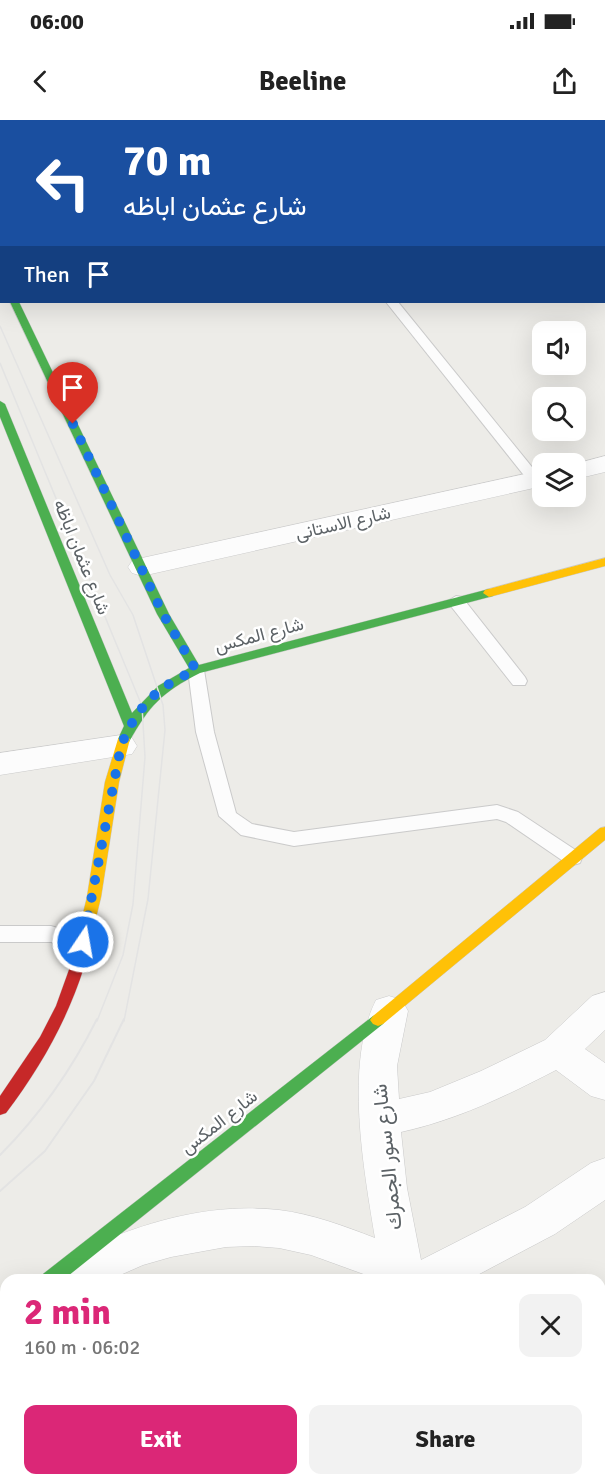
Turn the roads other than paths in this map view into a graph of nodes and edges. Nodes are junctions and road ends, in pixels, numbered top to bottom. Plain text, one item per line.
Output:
1 (14, 303) edge
2 (393, 303) edge
3 (0, 404) edge
4 (605, 464) edge
5 (586, 469) edge
6 (532, 471) edge
7 (532, 481) edge
8 (605, 562) edge
9 (142, 567) junction
10 (456, 601) junction
11 (196, 670) junction
12 (519, 681) dead end
13 (126, 735) junction
14 (0, 764) edge
15 (605, 832) edge
16 (573, 858) junction
17 (0, 934) edge
18 (83, 942) junction
19 (605, 1007) edge
20 (389, 1011) junction
21 (558, 1051) junction
22 (605, 1084) edge
23 (0, 1108) edge
24 (380, 1120) junction
25 (605, 1176) edge
26 (57, 1274) edge
27 (78, 1274) edge
28 (406, 1274) edge
29 (409, 1274) edge
30 (415, 1274) edge

1 - 9 main road
2 - 6 lane
3 - 13 main road, شارع عثمان اباظه
4 - 5 street
7 - 9 street, شارع الاستانى
8 - 10 main road, شارع المكس
9 - 11 main road
10 - 11 main road, شارع المكس
10 - 12 lane
11 - 13 main road, شارع المكس
11 - 16 lane
13 - 14 street
13 - 18 main road, شارع المكس
15 - 16 main road, شارع المكس
16 - 20 main road, شارع المكس
17 - 18 lane
18 - 23 main road, شارع المكس
19 - 21 street
20 - 24 street, شارع سور الجمرك
20 - 26 main road, شارع المكس
21 - 22 street
21 - 24 street
24 - 29 street, شارع سور الجمرك
25 - 30 street
27 - 28 street

